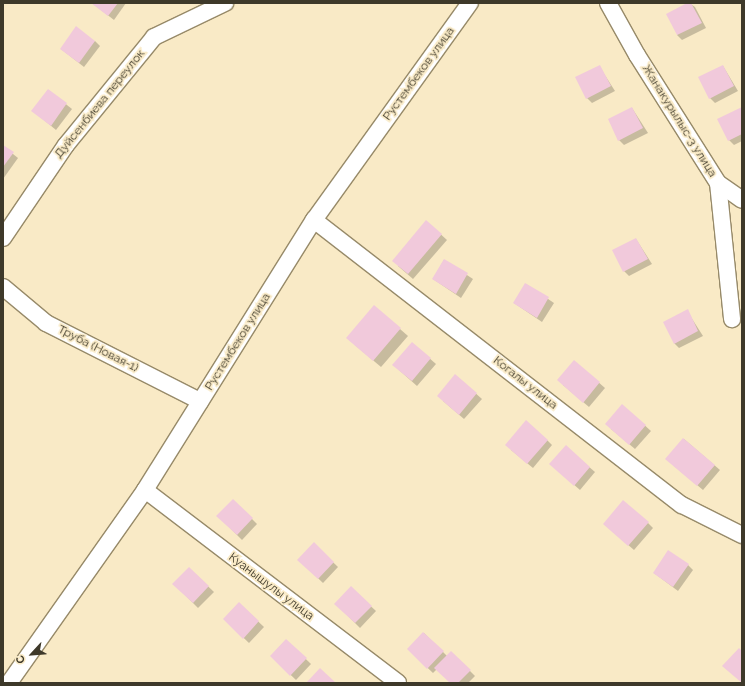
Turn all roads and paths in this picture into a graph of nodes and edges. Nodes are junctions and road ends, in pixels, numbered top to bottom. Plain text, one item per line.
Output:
1 (225, 3) edge
2 (470, 3) edge
3 (608, 3) edge
4 (718, 183) junction
5 (742, 200) edge
6 (314, 220) junction
7 (3, 238) edge
8 (3, 287) edge
9 (732, 319) dead end
10 (200, 401) junction
11 (145, 490) junction
12 (742, 535) edge
13 (9, 683) edge
14 (398, 683) edge

1 - 7 street, Дуйсенбиева переулок
2 - 6 street, Рустембеков улица
3 - 4 street, Жанакурылыс-3 улица
4 - 5 street
4 - 9 street, Жанакурылыс-3 улица
6 - 10 street, Рустембеков улица
6 - 12 street, Когалы улица
8 - 10 street, Труба (Новая-1)
10 - 11 street, Рустембеков улица
11 - 13 street, Рустембеков улица
11 - 14 street, Куанышулы улица

